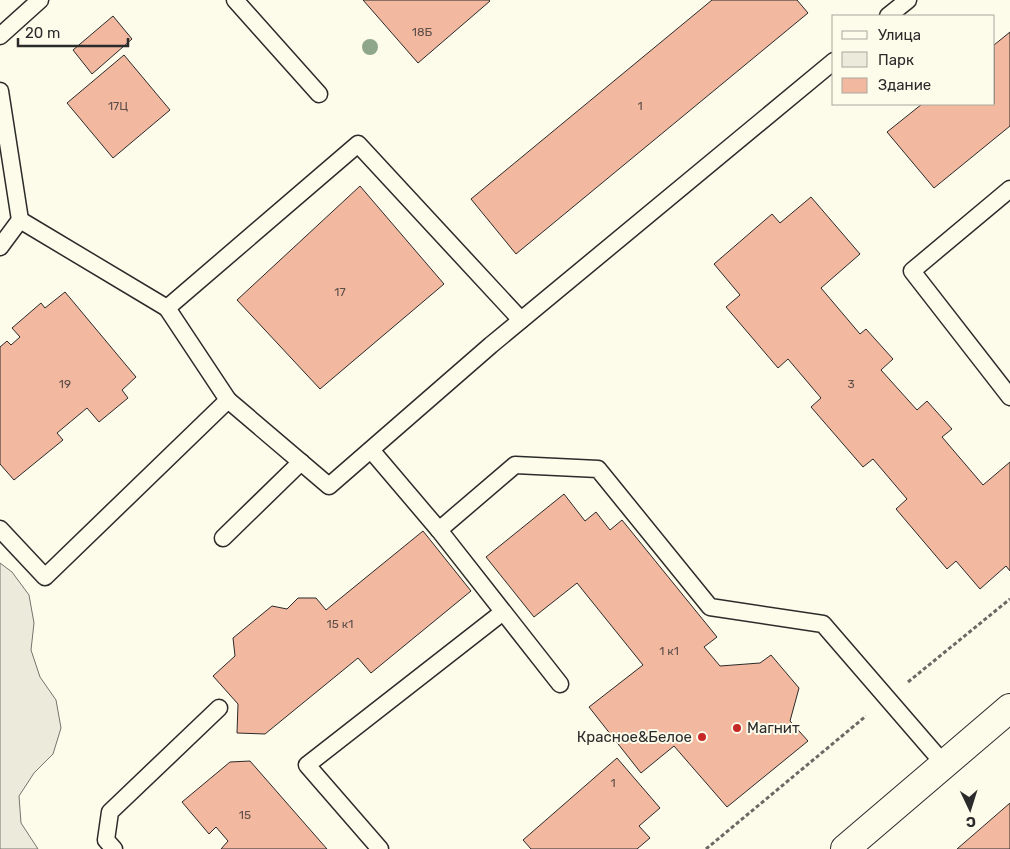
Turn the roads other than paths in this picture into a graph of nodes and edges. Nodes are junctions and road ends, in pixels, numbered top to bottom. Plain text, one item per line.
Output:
1 (40, 0) edge
2 (235, 0) edge
3 (908, 0) edge
4 (889, 15) edge
5 (0, 36) edge
6 (832, 63) edge
7 (0, 91) edge
8 (319, 94) dead end
9 (1010, 190) edge
10 (20, 220) junction
11 (0, 247) edge
12 (167, 308) junction
13 (521, 320) junction
14 (1010, 397) edge
15 (228, 400) junction
16 (371, 450) junction
17 (301, 462) junction
18 (0, 529) edge
19 (438, 530) junction
20 (223, 538) dead end
21 (503, 612) junction
22 (560, 684) dead end
23 (218, 708) dead end
24 (1010, 708) edge
25 (944, 764) junction
26 (114, 849) edge
27 (380, 849) edge
28 (844, 849) edge

1 - 5 lane
2 - 8 lane
3 - 4 lane
6 - 13 lane
7 - 10 lane
9 - 14 lane
10 - 11 lane
10 - 12 lane
12 - 13 lane
12 - 15 lane
13 - 16 lane
15 - 17 lane
15 - 18 lane
16 - 17 lane
16 - 19 lane
17 - 20 lane
19 - 21 lane
19 - 25 lane
21 - 22 lane
21 - 27 lane
23 - 26 lane
24 - 25 street
25 - 28 street

